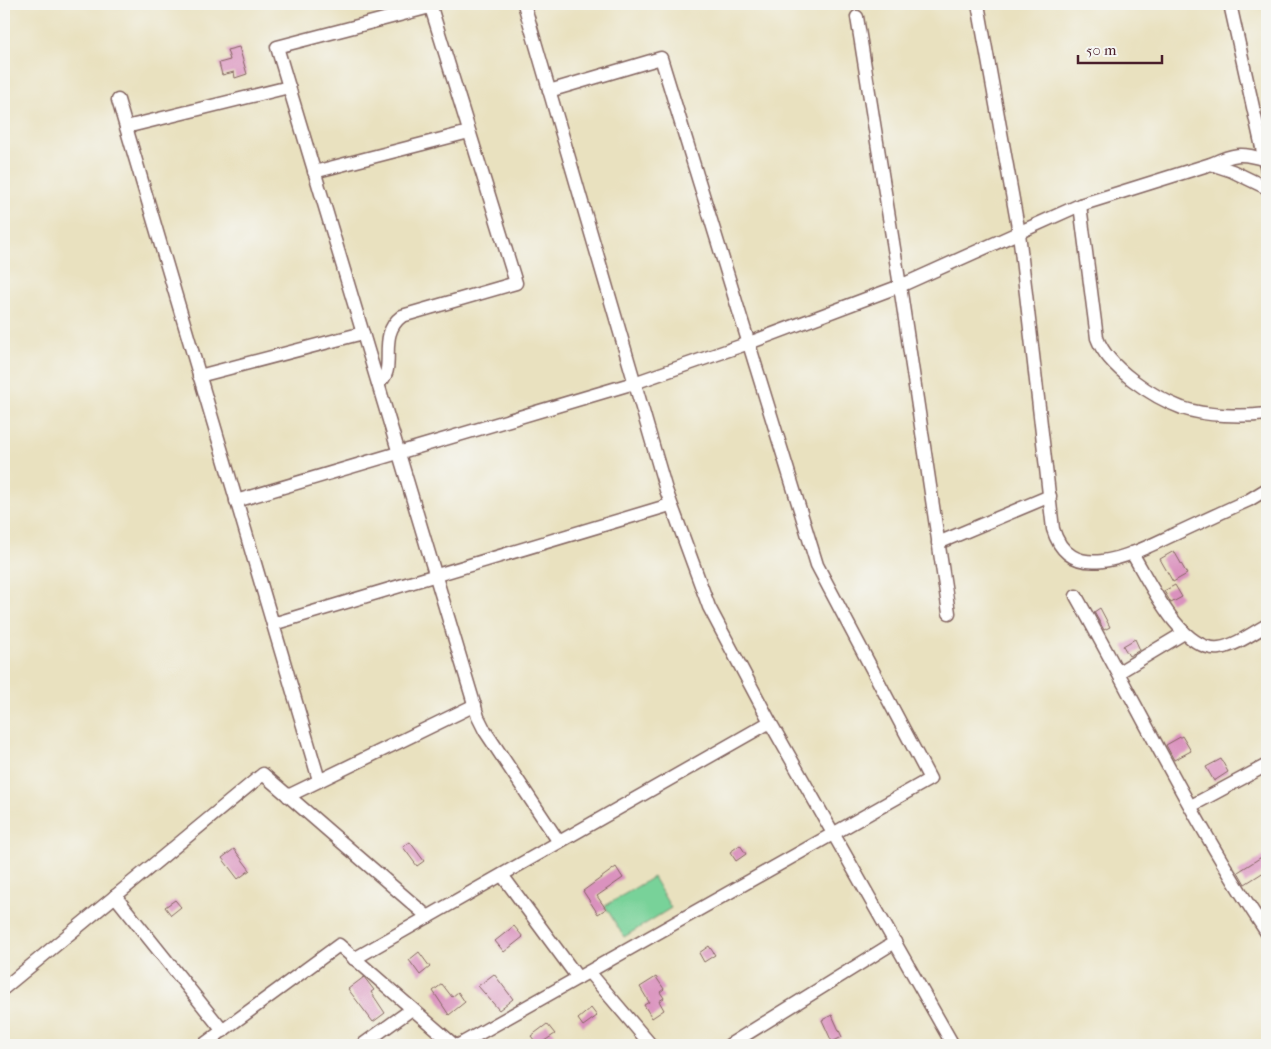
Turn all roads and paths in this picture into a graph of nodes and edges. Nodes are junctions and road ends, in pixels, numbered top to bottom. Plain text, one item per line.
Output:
1 (524, 4) edge
2 (978, 4) edge
3 (1230, 4) edge
4 (430, 5) edge
5 (857, 17) dead end
6 (289, 87) junction
7 (549, 92) junction
8 (118, 100) dead end
9 (126, 127) junction
10 (469, 132) junction
11 (1211, 164) junction
12 (1266, 165) edge
13 (314, 172) junction
14 (1267, 188) edge
15 (1080, 206) junction
16 (1018, 233) junction
17 (900, 286) junction
18 (363, 333) junction
19 (749, 343) junction
20 (199, 376) junction
21 (378, 383) junction
22 (634, 383) junction
23 (1267, 414) edge
24 (399, 454) junction
25 (1267, 489) edge
26 (1050, 496) junction
27 (236, 501) junction
28 (670, 505) junction
29 (938, 543) junction
30 (1132, 553) junction
31 (435, 575) junction
32 (1076, 596) dead end
33 (949, 613) dead end
34 (272, 624) junction
35 (1267, 625) edge
36 (1184, 633) junction
37 (1119, 672) junction
38 (475, 705) junction
39 (770, 722) junction
40 (1267, 765) edge
41 (319, 780) junction
42 (288, 796) junction
43 (1192, 806) junction
44 (835, 834) junction
45 (559, 842) junction
46 (502, 874) junction
47 (115, 896) junction
48 (428, 917) junction
49 (1263, 918) edge
50 (1267, 933) edge
51 (895, 942) junction
52 (354, 959) junction
53 (583, 975) junction
54 (4, 988) edge
55 (412, 1009) junction
56 (223, 1031) junction
57 (204, 1045) edge
58 (362, 1045) edge
59 (454, 1045) edge
60 (459, 1045) edge
61 (651, 1045) edge
62 (729, 1045) edge
63 (953, 1045) edge

1 - 7 street
2 - 16 street
3 - 12 street
4 - 6 street
4 - 10 street
5 - 17 street
6 - 9 street
6 - 13 street
7 - 19 street
7 - 22 street
8 - 9 street
9 - 20 street
10 - 13 street
10 - 21 street
11 - 12 street
11 - 14 street
11 - 15 street
13 - 18 street
15 - 16 street
15 - 23 street
16 - 17 street
16 - 26 street
17 - 19 street
17 - 29 street
18 - 20 street
18 - 21 street
19 - 22 street
19 - 44 street
20 - 27 street
21 - 24 street
22 - 24 street
22 - 28 street
24 - 27 street
24 - 31 street
25 - 30 street
26 - 29 street
26 - 30 street
27 - 34 street
28 - 31 street
28 - 39 street
29 - 33 street
30 - 36 street
31 - 34 street
31 - 38 street
32 - 37 street
34 - 41 street
35 - 36 street
36 - 37 street
37 - 43 street
38 - 41 street
38 - 45 street
39 - 44 street
39 - 45 street
40 - 43 street
41 - 42 street
42 - 47 street
42 - 48 street
43 - 49 street
44 - 51 street
44 - 53 street
45 - 46 street
46 - 48 street
46 - 53 street
47 - 54 street
47 - 56 street
48 - 52 street
49 - 50 street
51 - 62 street
51 - 63 street
52 - 55 street
52 - 56 street
53 - 60 street
53 - 61 street
55 - 58 street
55 - 59 street
56 - 57 street

